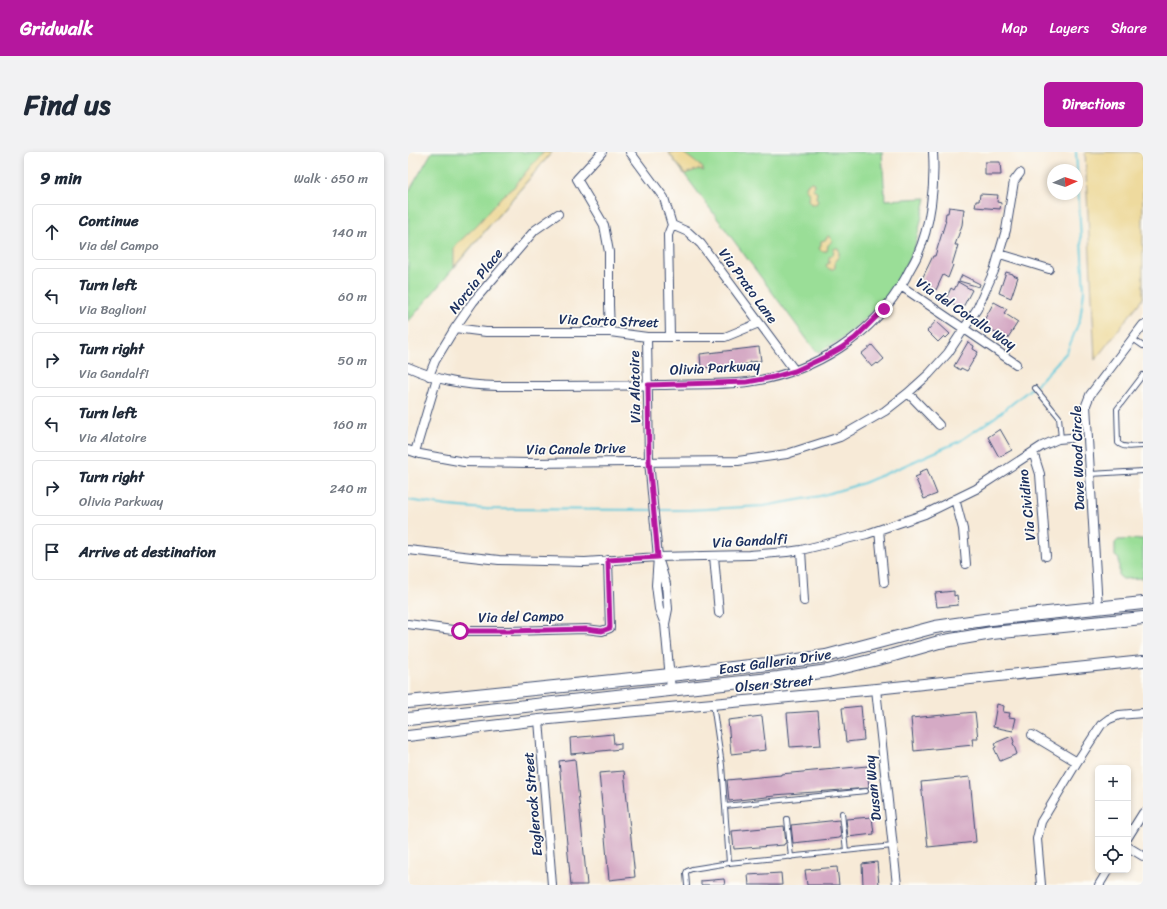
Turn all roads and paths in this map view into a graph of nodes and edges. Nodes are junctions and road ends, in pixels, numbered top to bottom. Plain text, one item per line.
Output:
1 (602, 152) edge
2 (630, 152) edge
3 (933, 152) edge
4 (1020, 173) dead end
5 (558, 214) dead end
6 (672, 225) junction
7 (1000, 254) junction
8 (1049, 269) dead end
9 (901, 286) junction
10 (760, 323) junction
11 (1143, 325) edge
12 (455, 328) junction
13 (964, 328) junction
14 (610, 332) junction
15 (670, 336) junction
16 (647, 337) junction
17 (1133, 339) junction
18 (1143, 346) edge
19 (1016, 364) dead end
20 (408, 367) edge
21 (795, 371) junction
22 (1143, 375) edge
23 (433, 377) junction
24 (648, 385) junction
25 (1035, 388) dead end
26 (908, 393) junction
27 (939, 425) dead end
28 (1070, 438) dead end
29 (1061, 439) junction
30 (1143, 446) edge
31 (411, 451) edge
32 (1033, 452) junction
33 (649, 461) junction
34 (1143, 471) edge
35 (1090, 474) junction
36 (955, 500) junction
37 (879, 530) junction
38 (408, 550) edge
39 (801, 550) junction
40 (714, 556) junction
41 (1046, 556) dead end
42 (658, 557) junction
43 (608, 560) junction
44 (966, 564) dead end
45 (884, 582) dead end
46 (804, 601) dead end
47 (1143, 603) edge
48 (1098, 608) junction
49 (719, 613) dead end
50 (1143, 618) edge
51 (408, 624) edge
52 (1011, 630) junction
53 (1143, 661) edge
54 (670, 675) junction
55 (876, 689) junction
56 (671, 690) junction
57 (408, 702) edge
58 (712, 703) junction
59 (1143, 713) edge
60 (408, 719) edge
61 (539, 720) junction
62 (1032, 735) dead end
63 (408, 736) edge
64 (1077, 762) junction
65 (866, 791) dead end
66 (725, 806) junction
67 (842, 813) dead end
68 (1143, 813) edge
69 (786, 820) dead end
70 (1131, 832) edge
71 (893, 846) junction
72 (1131, 849) edge
73 (846, 851) junction
74 (1143, 856) edge
75 (791, 857) junction
76 (729, 863) junction
77 (1106, 873) edge
78 (552, 885) edge
79 (687, 885) edge
80 (897, 885) edge
81 (1041, 885) edge
82 (1099, 885) edge

1 - 14 street
2 - 6 street
3 - 9 street, Olivia Parkway
4 - 7 street, Via Canale Drive
5 - 12 street, Norcia Place
6 - 10 street, Via Prato Lane
6 - 15 street
7 - 8 street
7 - 13 street, Via Canale Drive
9 - 13 street, Via del Corallo Way
9 - 21 street, Olivia Parkway
10 - 15 street, Via Corto Street
10 - 21 street, Via Prato Lane
11 - 17 street, Dave Wood Circle
12 - 14 street, Via Corto Street
12 - 23 street, Norcia Place
13 - 19 street, Via del Corallo Way
13 - 26 street, Via Canale Drive
14 - 16 street, Via Corto Street
15 - 16 street, Via Corto Street
16 - 24 street, Via Alatoire
17 - 18 lane
17 - 35 street, Dave Wood Circle
20 - 23 street, Olivia Parkway
21 - 24 street, Olivia Parkway
22 - 30 lane
23 - 24 street, Olivia Parkway
23 - 31 street, Norcia Place
24 - 33 street, Via Alatoire
25 - 29 lane
26 - 27 street
26 - 33 street, Via Canale Drive
28 - 29 street, Via Gandalfi
29 - 32 street, Via Gandalfi
31 - 33 street, Via Canale Drive
32 - 36 street, Via Gandalfi
32 - 41 street, Via Cividino
33 - 42 street, Via Alatoire
34 - 35 lane
35 - 48 street, Dave Wood Circle
36 - 37 street, Via Gandalfi
36 - 44 street
37 - 39 street, Via Gandalfi
37 - 45 street
38 - 43 street, Via Gandalfi
39 - 40 street, Via Gandalfi
39 - 46 street
40 - 42 street, Via Gandalfi
40 - 49 street
42 - 43 street, Via Gandalfi
42 - 54 street, Via Alatoire
43 - 51 street, Via del Campo
47 - 48 main road, East Galleria Drive
48 - 52 main road
48 - 54 main road, East Galleria Drive
50 - 52 main road, East Galleria Drive
52 - 56 main road, East Galleria Drive
53 - 55 street, Olsen Street
54 - 56 street, Via Alatoire
54 - 57 main road, East Galleria Drive
55 - 58 street, Olsen Street
55 - 71 street, Dusan Way
56 - 60 main road, East Galleria Drive
58 - 61 street, Olsen Street
58 - 66 lane
59 - 64 street
61 - 63 street, Olsen Street
61 - 78 street, Eaglerock Street
62 - 64 street
64 - 81 street
65 - 66 lane
66 - 76 lane
67 - 73 lane
68 - 70 street
69 - 75 lane
71 - 73 lane
71 - 80 street, Dusan Way
72 - 74 street
73 - 75 lane
75 - 76 lane
76 - 79 lane
77 - 82 street

